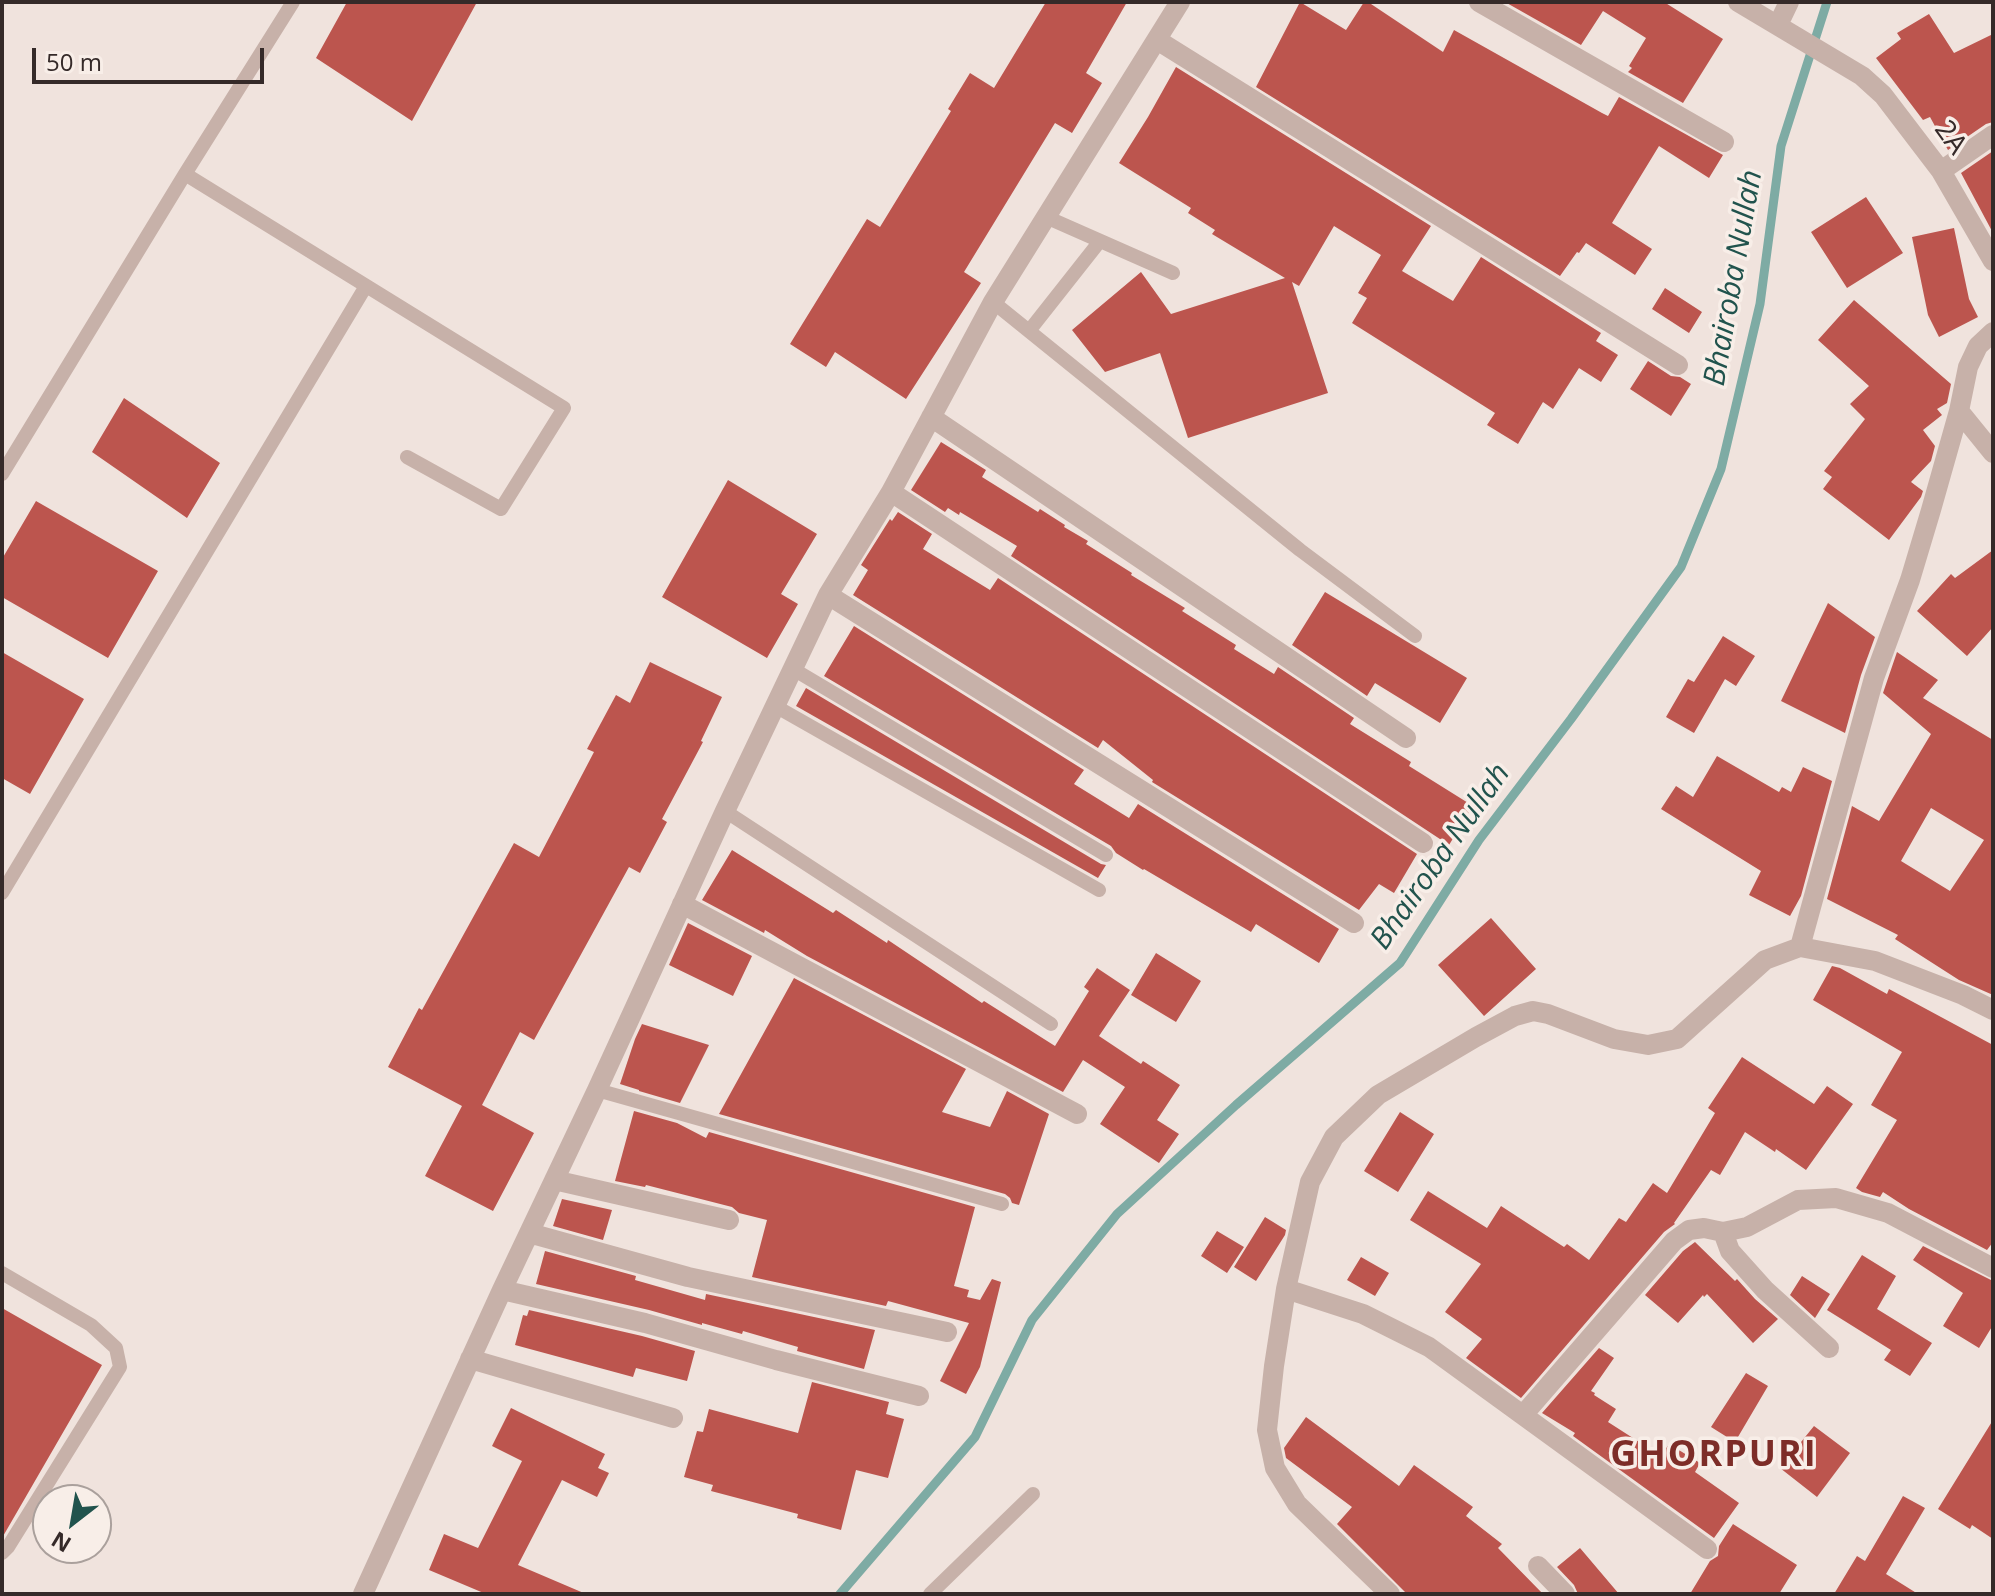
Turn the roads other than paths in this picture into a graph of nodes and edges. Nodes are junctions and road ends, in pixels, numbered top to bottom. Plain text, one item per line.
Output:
1 (293, 2) edge
2 (1180, 2) edge
3 (1479, 2) edge
4 (1738, 2) edge
5 (1789, 2) edge
6 (1784, 29) junction
7 (1157, 40) junction
8 (1993, 135) edge
9 (1724, 142) dead end
10 (1941, 171) junction
11 (185, 174) junction
12 (1046, 217) junction
13 (1100, 241) junction
14 (1993, 261) edge
15 (1173, 273) dead end
16 (366, 286) junction
17 (993, 302) junction
18 (1029, 331) junction
19 (1993, 332) edge
20 (1678, 365) dead end
21 (1959, 411) junction
22 (931, 417) junction
23 (1993, 453) edge
24 (407, 457) dead end
25 (2, 474) edge
26 (891, 492) junction
27 (828, 595) junction
28 (1415, 636) dead end
29 (793, 669) junction
30 (775, 706) junction
31 (1406, 738) dead end
32 (725, 811) junction
33 (1423, 843) dead end
34 (1106, 855) dead end
35 (1099, 890) dead end
36 (2, 893) edge
37 (682, 904) junction
38 (1354, 923) dead end
39 (1800, 947) junction
40 (1993, 1010) edge
41 (1051, 1024) dead end
42 (597, 1090) junction
43 (1077, 1114) dead end
44 (554, 1180) junction
45 (1002, 1204) dead end
46 (729, 1220) dead end
47 (1723, 1232) junction
48 (529, 1233) junction
49 (1993, 1268) edge
50 (2, 1273) edge
51 (1286, 1289) junction
52 (502, 1290) junction
53 (947, 1332) dead end
54 (1829, 1348) dead end
55 (470, 1359) junction
56 (919, 1396) dead end
57 (1523, 1415) junction
58 (673, 1418) dead end
59 (1033, 1494) dead end
60 (1707, 1549) dead end
61 (2, 1553) edge
62 (1538, 1566) dead end
63 (363, 1594) edge
64 (930, 1594) edge
65 (1390, 1594) edge
66 (1565, 1594) edge

1 - 11 lane
2 - 7 street
3 - 9 street
4 - 6 street, 2A
5 - 6 street
6 - 10 street, 2A
7 - 12 street
7 - 20 street
8 - 10 street
10 - 14 street, 2A
11 - 16 lane
11 - 25 lane
12 - 13 lane
12 - 17 street
13 - 15 lane
13 - 18 lane
16 - 24 lane
16 - 36 lane
17 - 18 lane
17 - 22 street
18 - 28 lane
19 - 21 street
21 - 23 street
21 - 39 street
22 - 26 street
22 - 31 street
26 - 27 street
26 - 33 street
27 - 29 street
27 - 38 street
29 - 30 street
29 - 34 lane
30 - 32 street
30 - 35 lane
32 - 37 street
32 - 41 lane
37 - 42 street
37 - 43 street
39 - 40 street
39 - 51 street
42 - 44 street
42 - 45 lane
44 - 46 street
44 - 48 street
47 - 49 street
47 - 54 street
47 - 57 street
48 - 52 street
48 - 53 street
50 - 61 lane
51 - 57 street
51 - 65 street
52 - 55 street
52 - 56 street
55 - 58 street
55 - 63 street
57 - 60 street
59 - 64 lane
62 - 66 street

